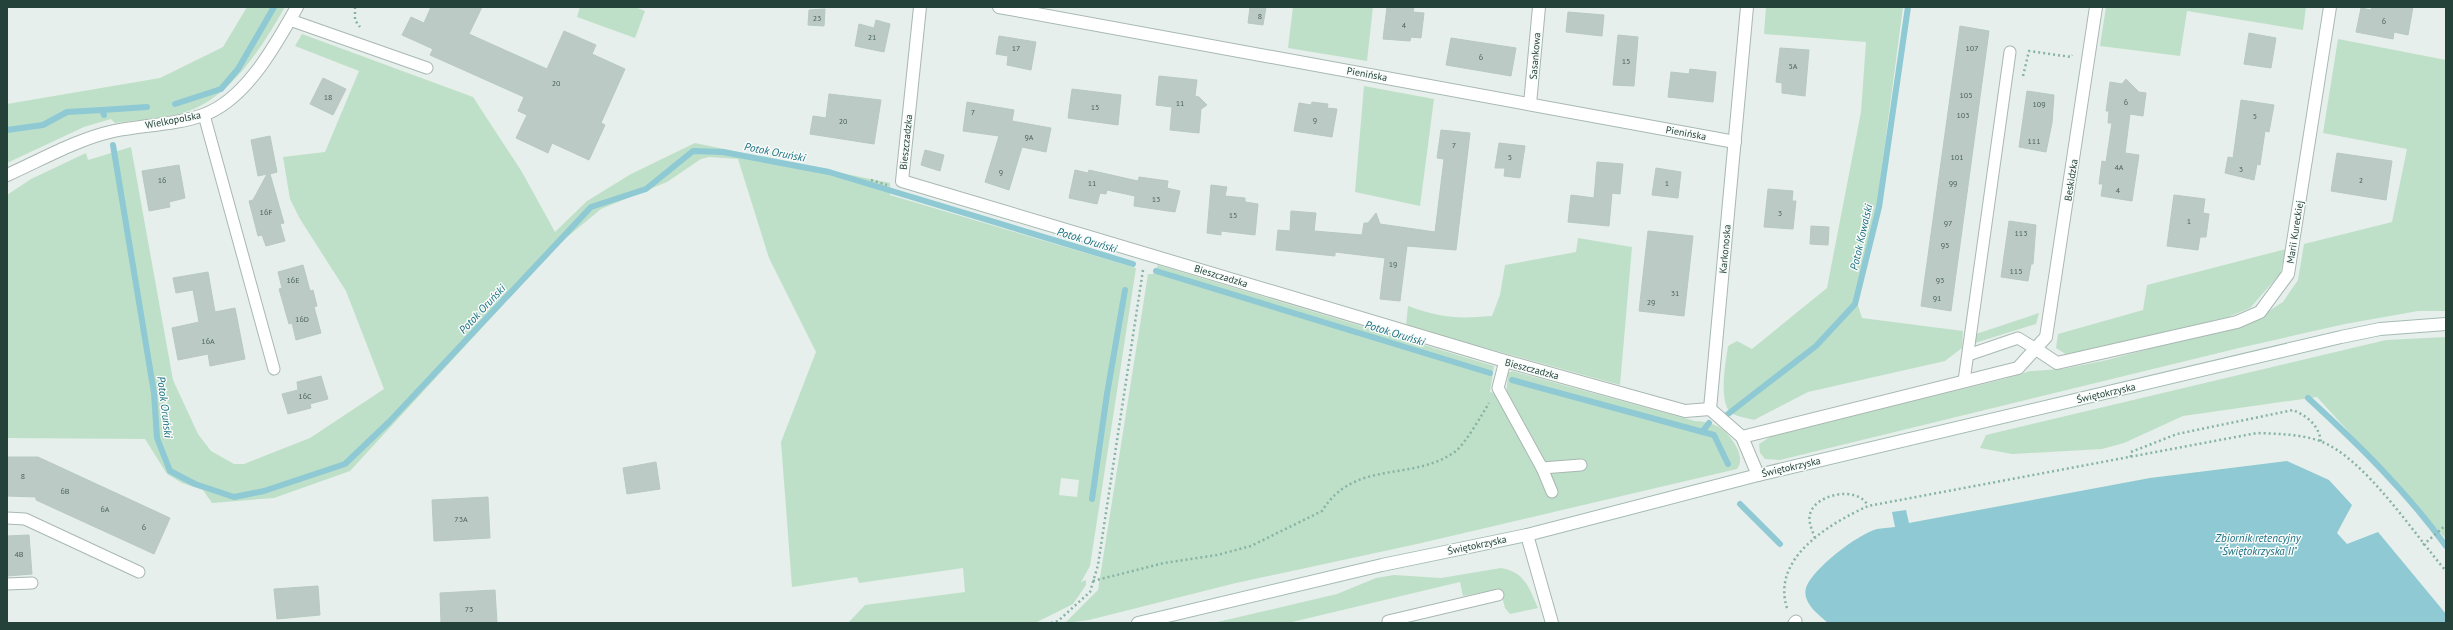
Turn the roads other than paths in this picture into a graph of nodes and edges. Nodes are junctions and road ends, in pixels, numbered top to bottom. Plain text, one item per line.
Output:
1 (298, 7) edge
2 (920, 7) edge
3 (999, 7) edge
4 (1539, 7) edge
5 (1747, 7) edge
6 (2096, 7) edge
7 (2330, 7) edge
8 (290, 20) junction
9 (2010, 52) dead end
10 (427, 68) dead end
11 (1530, 104) junction
12 (204, 115) junction
13 (1734, 142) junction
14 (7, 175) edge
15 (2446, 324) edge
16 (2036, 349) junction
17 (1968, 355) junction
18 (1505, 361) junction
19 (274, 369) dead end
20 (1964, 382) junction
21 (1710, 409) junction
22 (1742, 438) junction
23 (1581, 465) dead end
24 (1542, 468) junction
25 (1758, 475) junction
26 (1552, 492) dead end
27 (7, 518) edge
28 (1527, 535) junction
29 (139, 572) dead end
30 (32, 583) dead end
31 (7, 584) edge
32 (1498, 595) dead end
33 (1386, 622) edge
34 (1138, 623) edge
35 (1552, 623) edge

1 - 8 street, Wielkopolska
2 - 18 street, Bieszczadzka
3 - 11 street, Pienińska
4 - 11 street, Sasankowa
5 - 13 street, Karkonoska
6 - 16 street, Beskidzka
7 - 16 street, Marii Kureckiej
8 - 10 lane
8 - 12 street, Wielkopolska
9 - 17 lane
11 - 13 street, Pienińska
12 - 14 street, Wielkopolska
12 - 19 lane
13 - 21 street, Karkonoska
15 - 25 street, Świętokrzyska
16 - 17 lane
16 - 20 street
17 - 20 lane
18 - 21 street, Bieszczadzka
18 - 24 lane
20 - 22 street
21 - 22 street
22 - 25 street
23 - 24 lane
24 - 26 lane
25 - 28 street, Świętokrzyska
27 - 29 lane
28 - 34 street, Świętokrzyska
28 - 35 street
30 - 31 lane
32 - 33 lane

